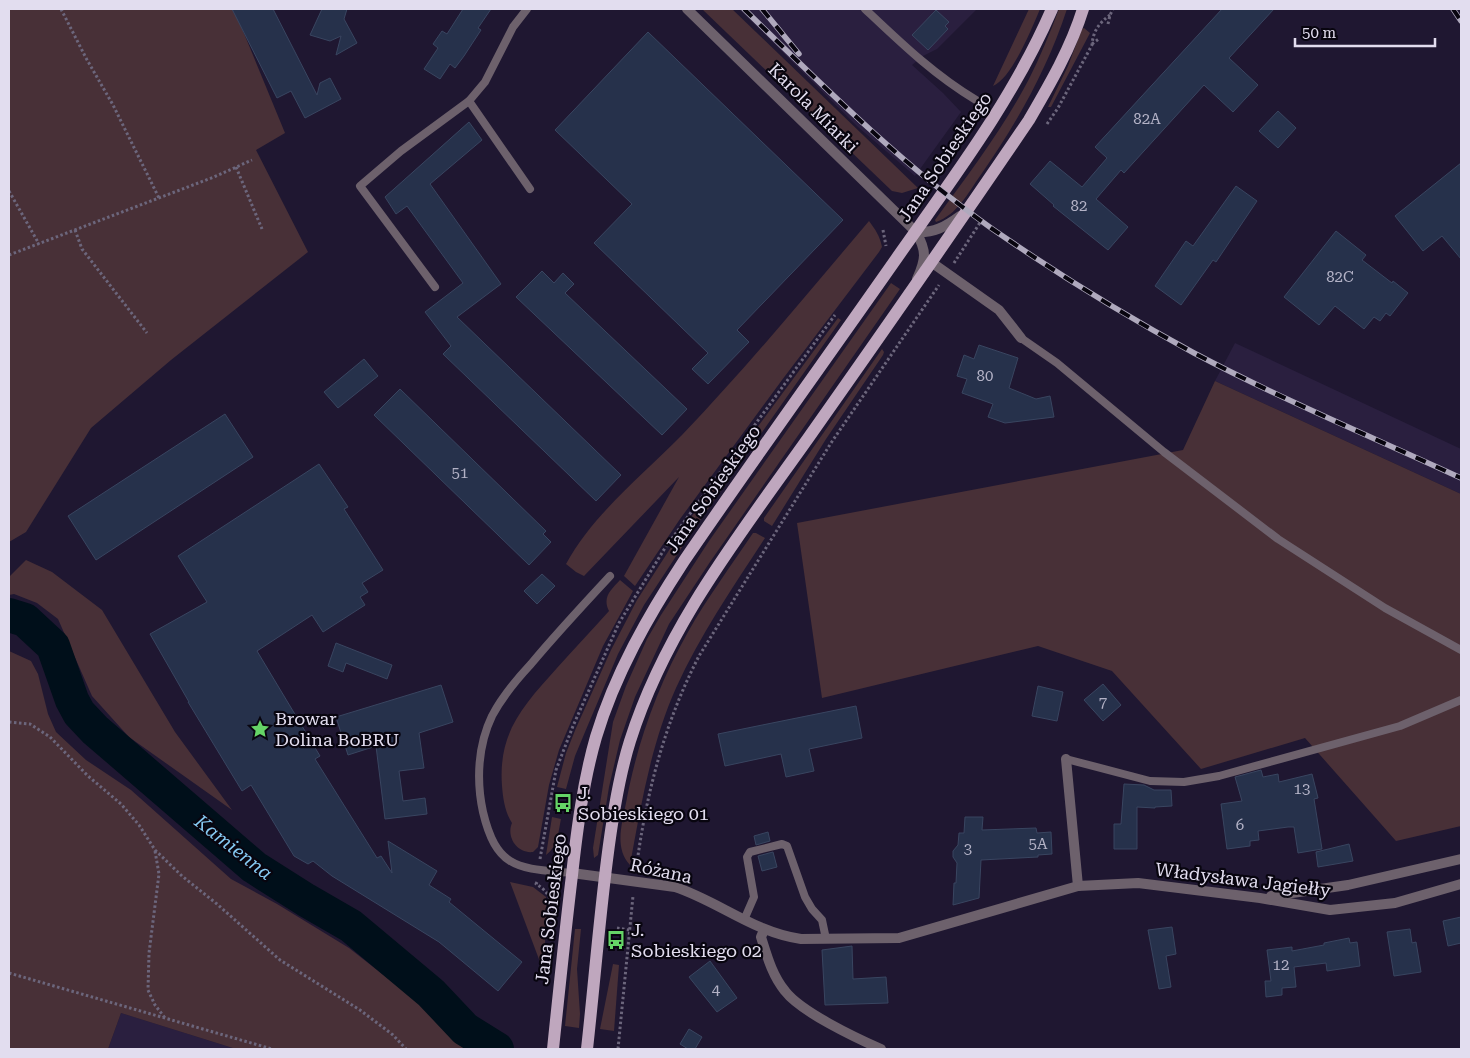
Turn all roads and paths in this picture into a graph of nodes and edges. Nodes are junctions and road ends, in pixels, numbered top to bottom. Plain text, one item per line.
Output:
1 (61, 9) edge
2 (527, 9) edge
3 (687, 9) edge
4 (865, 9) edge
5 (1052, 9) edge
6 (1083, 9) edge
7 (1113, 9) edge
8 (1110, 14) junction
9 (1108, 24) dead end
10 (1093, 34) dead end
11 (1100, 38) dead end
12 (1092, 45) dead end
13 (469, 100) junction
14 (976, 100) dead end
15 (252, 160) dead end
16 (236, 167) junction
17 (530, 189) dead end
18 (9, 191) edge
19 (159, 198) junction
20 (973, 202) junction
21 (262, 229) dead end
22 (74, 230) junction
23 (916, 232) junction
24 (39, 244) junction
25 (9, 255) edge
26 (931, 262) junction
27 (435, 287) dead end
28 (910, 291) junction
29 (927, 303) dead end
30 (148, 333) dead end
31 (1021, 338) joint
32 (610, 576) dead end
33 (1461, 650) edge
34 (1461, 700) edge
35 (9, 722) edge
36 (1066, 759) joint
37 (154, 850) junction
38 (1461, 859) edge
39 (636, 869) dead end
40 (572, 873) junction
41 (605, 877) junction
42 (1461, 884) edge
43 (1078, 886) junction
44 (633, 898) dead end
45 (1260, 898) junction
46 (744, 920) junction
47 (617, 928) dead end
48 (629, 930) junction
49 (764, 930) junction
50 (826, 939) junction
51 (9, 973) edge
52 (166, 1020) junction
53 (272, 1049) edge
54 (406, 1049) edge
55 (553, 1049) edge
56 (587, 1049) edge
57 (618, 1049) edge
58 (881, 1049) edge

1 - 19 path
2 - 13 lane
3 - 23 street, Karola Miarki
4 - 14 lane
5 - 23 main road, Jana Sobieskiego
6 - 20 main road
7 - 8 path
8 - 9 path
8 - 10 path
11 - 12 path
13 - 17 lane
13 - 27 lane
15 - 16 path
16 - 19 path
16 - 21 path
18 - 24 path
19 - 22 path
20 - 23 street
20 - 26 main road
22 - 24 path
22 - 30 path
23 - 28 street, Karola Miarki
23 - 40 main road, Jana Sobieskiego
24 - 25 path
26 - 28 main road
26 - 31 street
28 - 41 main road
29 - 39 path
31 - 33 lane
32 - 40 lane
34 - 36 lane
35 - 37 path
36 - 43 street
37 - 52 path
37 - 54 path
38 - 45 street
40 - 41 street, Różana
40 - 55 main road, Jana Sobieskiego
41 - 46 street, Różana
41 - 56 main road
42 - 45 street, Władysława Jagiełły
43 - 45 street, Władysława Jagiełły
43 - 50 street, Władysława Jagiełły
44 - 48 path
46 - 49 street, Różana
46 - 50 lane
47 - 48 path
48 - 57 path
49 - 50 street, Władysława Jagiełły
49 - 58 street
51 - 52 path
52 - 53 path

